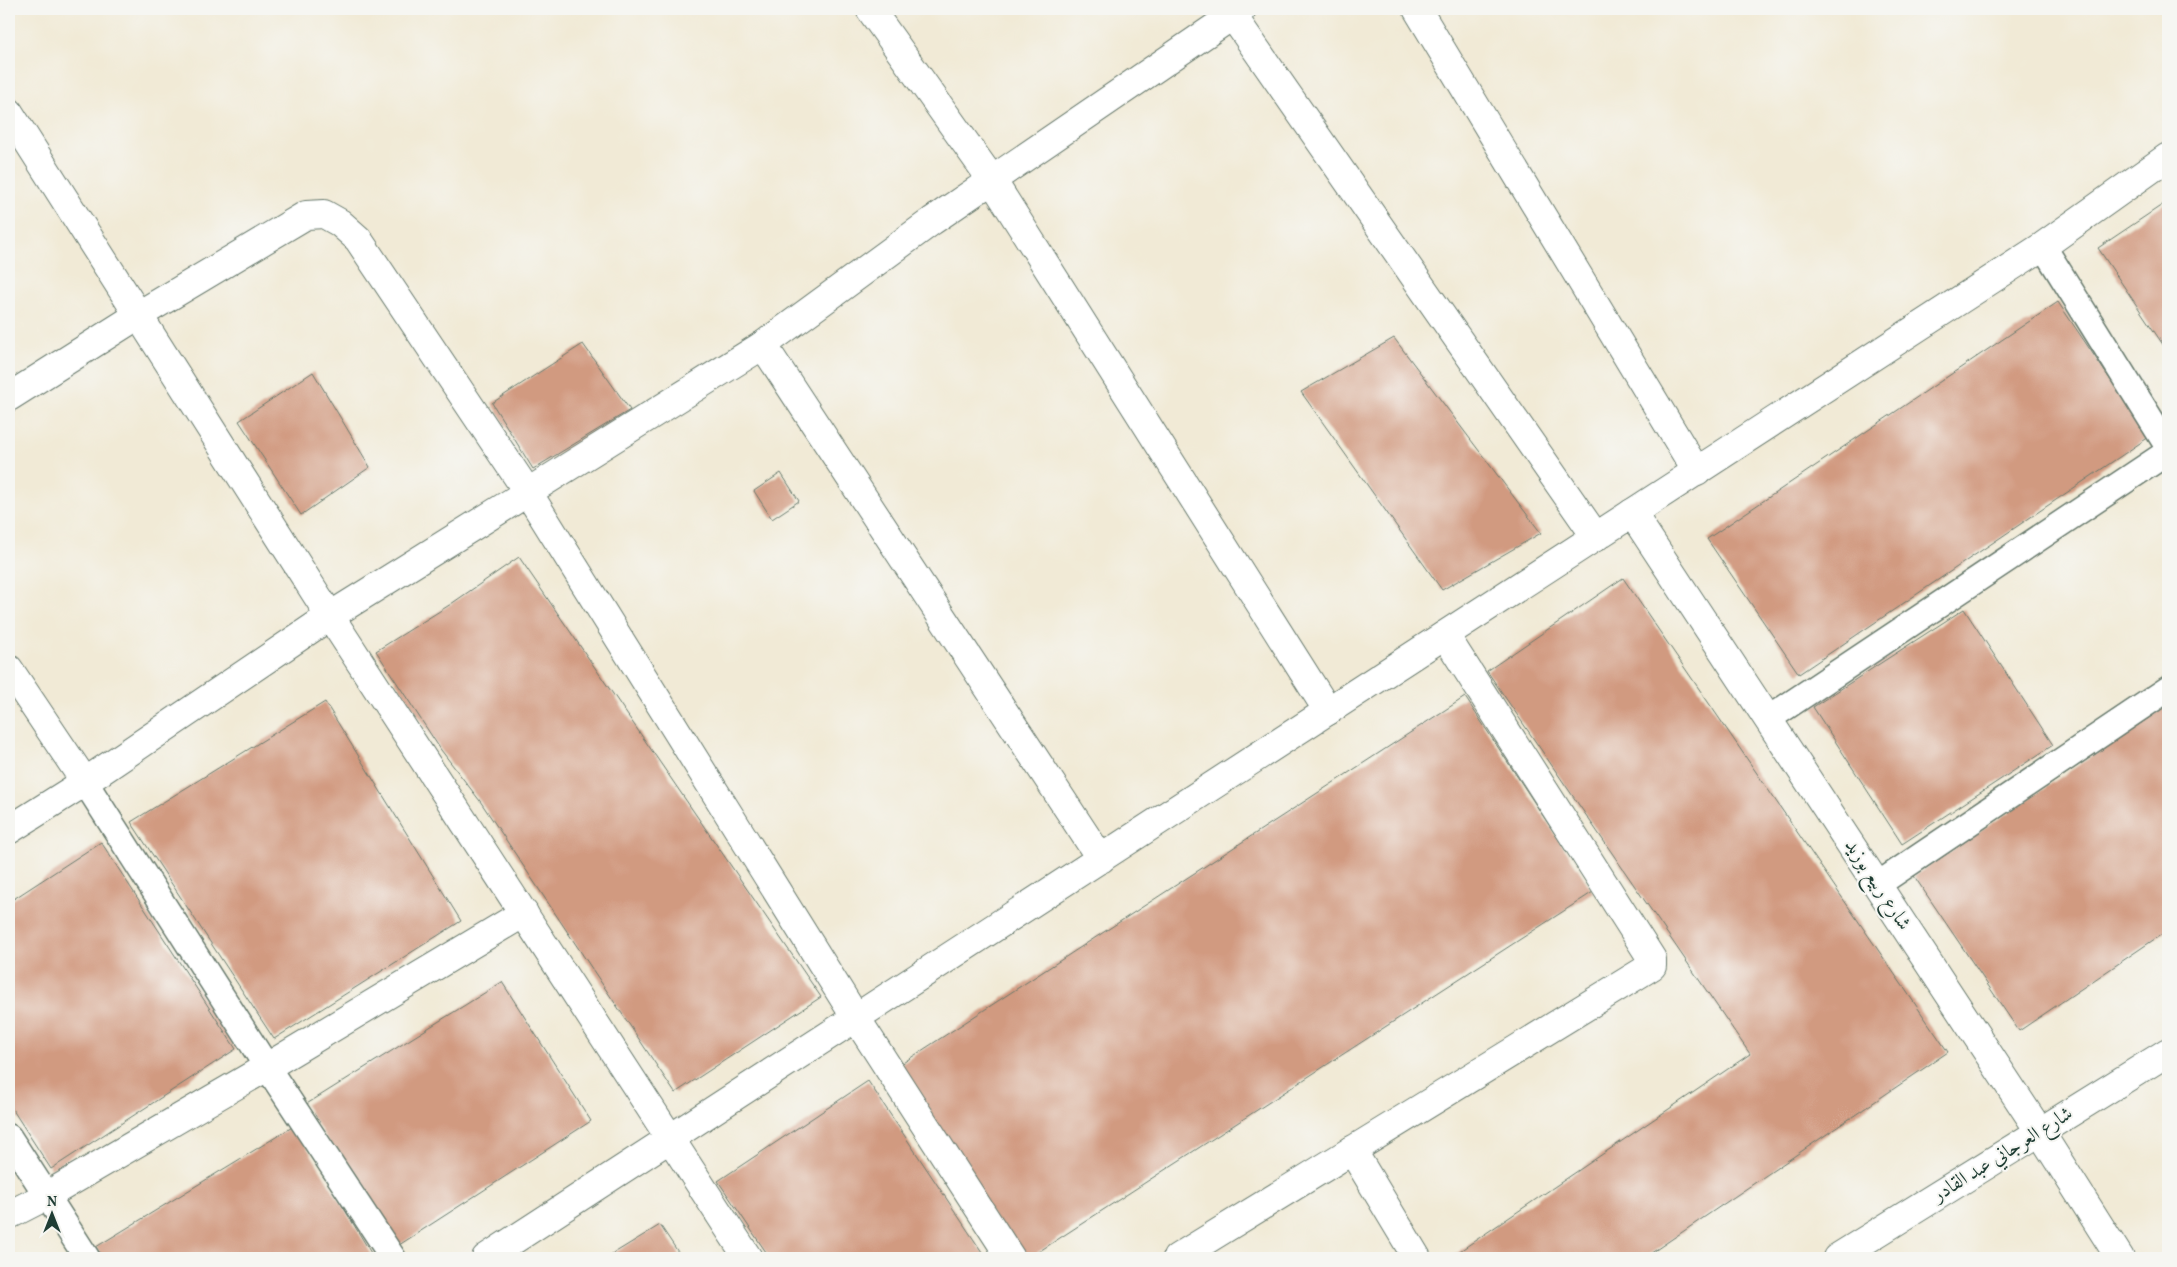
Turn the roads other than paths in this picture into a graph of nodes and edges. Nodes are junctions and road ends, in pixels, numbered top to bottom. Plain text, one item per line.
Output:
1 (870, 9) edge
2 (1417, 9) edge
3 (1234, 11) edge
4 (9, 112) edge
5 (2168, 157) edge
6 (992, 180) junction
7 (2043, 246) junction
8 (137, 316) junction
9 (763, 345) junction
10 (9, 397) edge
11 (2168, 447) edge
12 (2168, 452) edge
13 (1697, 472) junction
14 (527, 491) junction
15 (1632, 513) junction
16 (1596, 537) junction
17 (330, 616) junction
18 (1445, 635) junction
19 (9, 669) edge
20 (2168, 689) edge
21 (1328, 711) junction
22 (1768, 719) junction
23 (85, 782) junction
24 (9, 830) edge
25 (1101, 859) junction
26 (1877, 885) junction
27 (524, 913) junction
28 (856, 1018) junction
29 (2168, 1052) edge
30 (267, 1068) junction
31 (2040, 1132) junction
32 (9, 1137) edge
33 (670, 1138) junction
34 (1352, 1150) junction
35 (46, 1196) junction
36 (9, 1215) edge
37 (87, 1258) edge
38 (393, 1258) edge
39 (486, 1258) edge
40 (748, 1258) edge
41 (1011, 1258) edge
42 (1177, 1258) edge
43 (1417, 1258) edge
44 (1840, 1258) edge
45 (2120, 1258) edge

1 - 6 street
2 - 13 street
3 - 6 street
3 - 16 street
4 - 8 street
5 - 7 street
6 - 9 street
6 - 21 street
7 - 11 street
7 - 13 street
8 - 10 street
8 - 14 street
8 - 17 street
9 - 14 street
9 - 25 street
12 - 22 street
13 - 15 street
14 - 17 street
14 - 28 street
15 - 16 street
15 - 22 street, شارع ربيع بوزيد
16 - 18 street
17 - 23 street
17 - 27 street
18 - 21 street
18 - 34 street
19 - 23 street
20 - 26 street
21 - 25 street
22 - 26 street, شارع ربيع بوزيد
23 - 24 street
23 - 30 street
25 - 28 street
26 - 31 street, شارع ربيع بوزيد
27 - 30 street
27 - 33 street
28 - 33 street
28 - 41 street
29 - 31 street, شارع العرجاني عبد القادر
30 - 35 street
30 - 38 street
31 - 44 street, شارع العرجاني عبد القادر
31 - 45 street, شارع ربيع بوزيد
32 - 35 street
33 - 39 street
33 - 40 street
34 - 42 street
34 - 43 street
35 - 36 street
35 - 37 street

